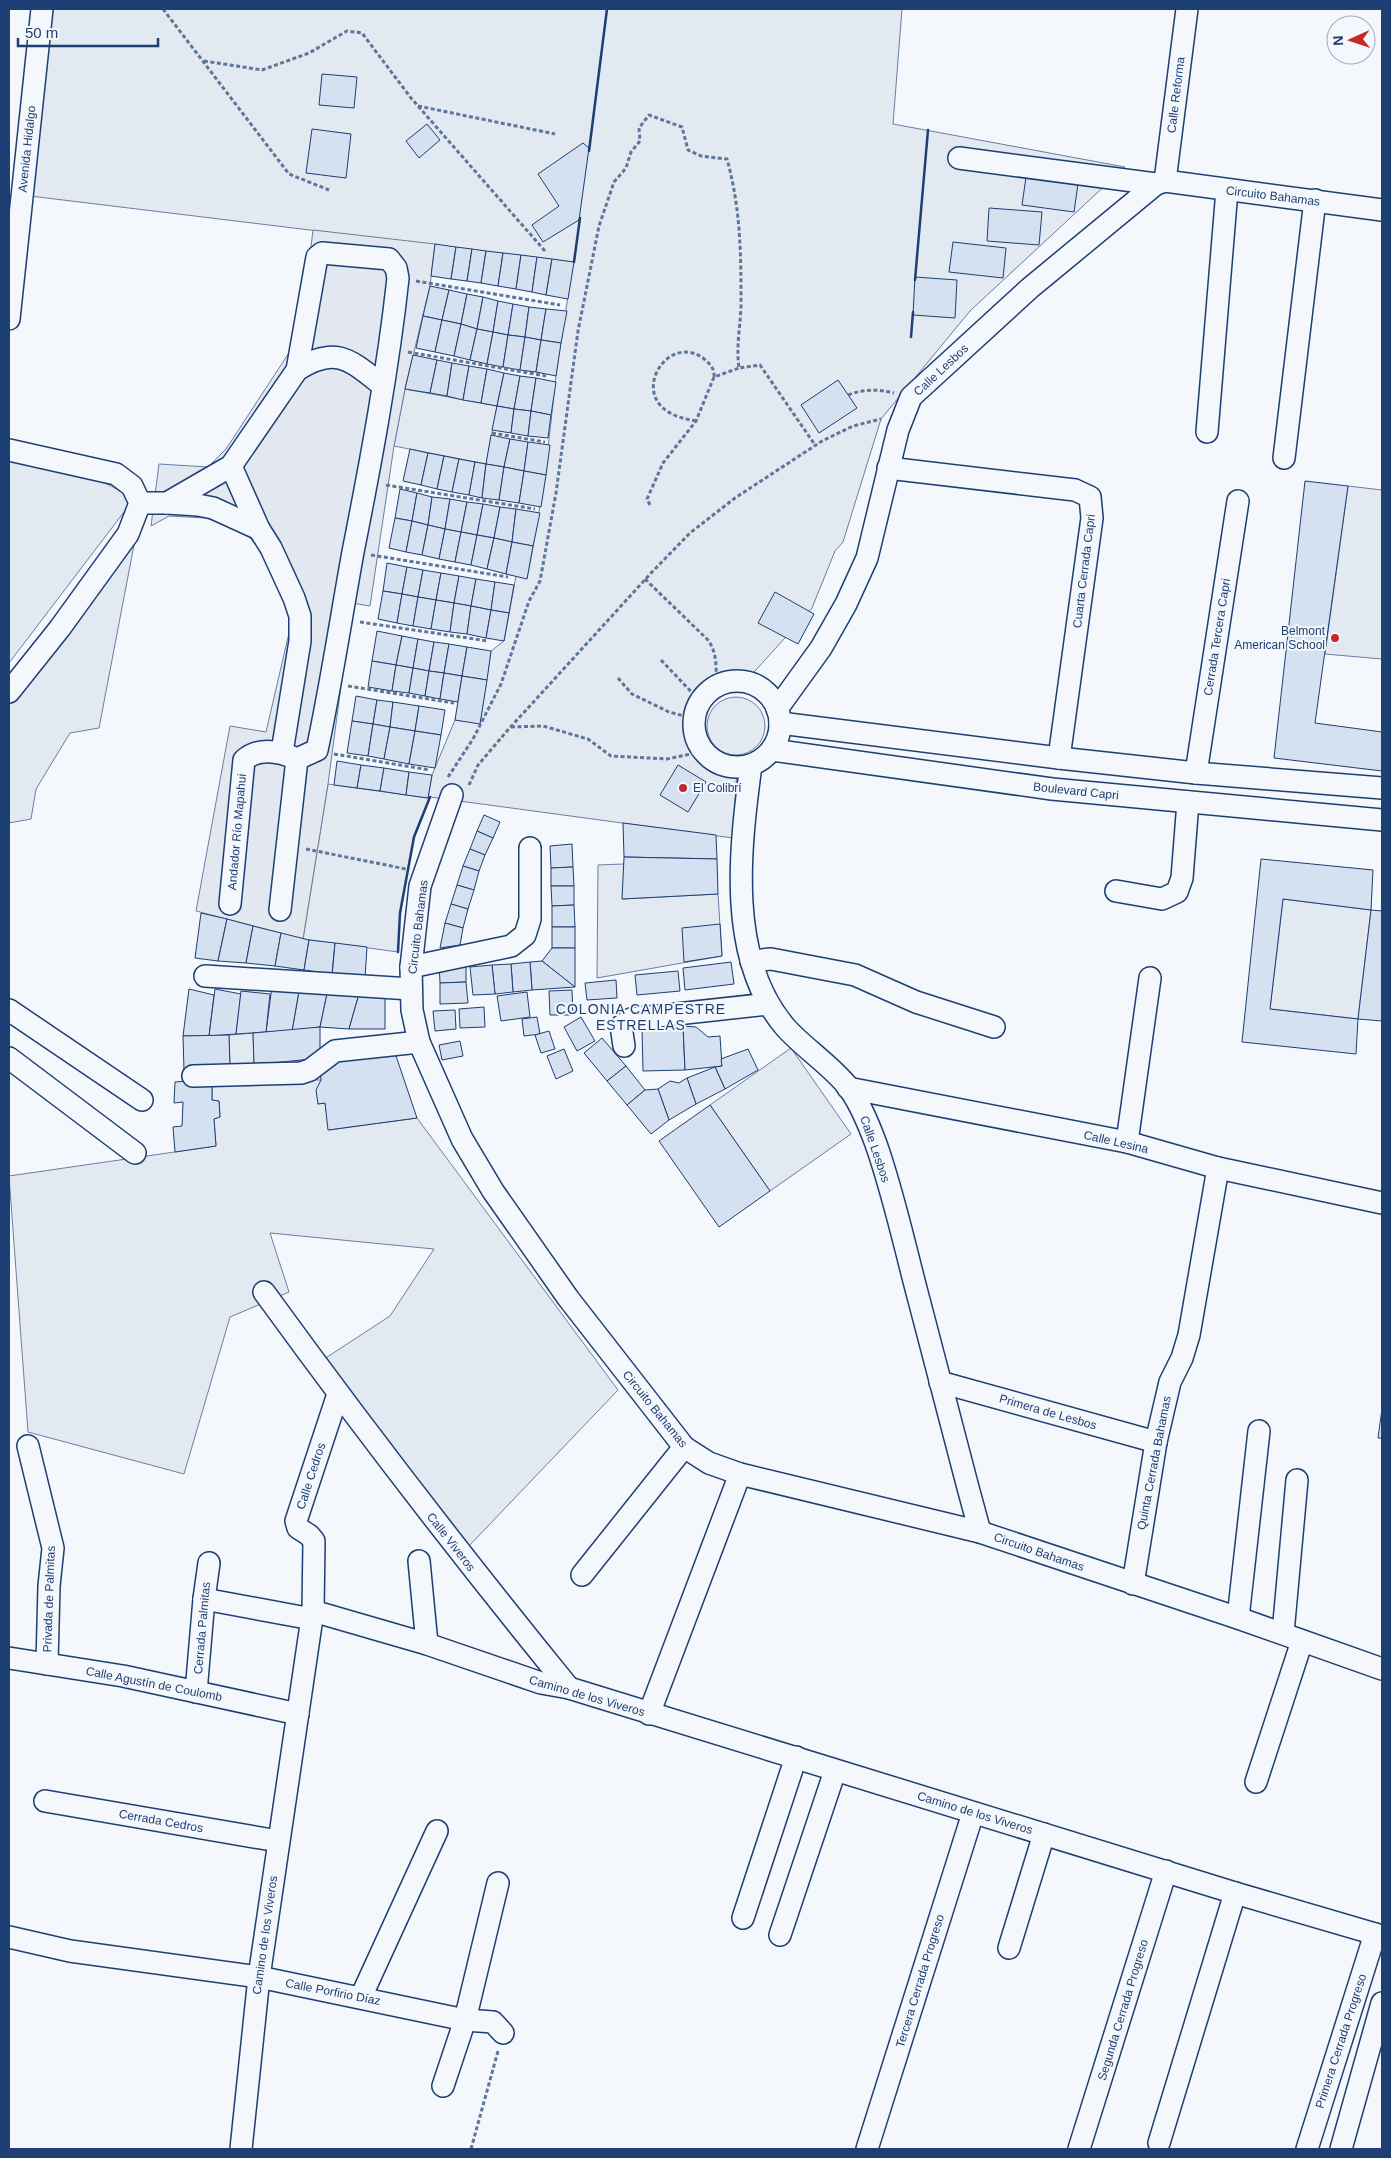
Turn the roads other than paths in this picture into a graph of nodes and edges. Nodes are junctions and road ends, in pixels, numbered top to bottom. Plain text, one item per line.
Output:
1 (42, 9) edge
2 (1187, 9) edge
3 (959, 158) dead end
4 (1160, 182) junction
5 (1226, 190) junction
6 (1315, 200) junction
7 (1382, 210) edge
8 (9, 306) edge
9 (297, 370) junction
10 (382, 385) junction
11 (1207, 432) dead end
12 (9, 450) edge
13 (1284, 458) dead end
14 (231, 466) junction
15 (888, 468) junction
16 (1238, 502) dead end
17 (140, 503) junction
18 (167, 503) junction
19 (259, 530) junction
20 (9, 692) edge
21 (779, 716) junction
22 (772, 750) junction
23 (289, 755) junction
24 (1059, 758) junction
25 (751, 765) junction
26 (1196, 773) junction
27 (1382, 788) edge
28 (452, 795) road end
29 (1188, 802) junction
30 (1382, 820) edge
31 (530, 848) dead end
32 (1116, 891) dead end
33 (230, 904) dead end
34 (280, 910) dead end
35 (751, 961) junction
36 (411, 967) junction
37 (204, 976) dead end
38 (1150, 978) dead end
39 (411, 989) junction
40 (768, 1004) junction
41 (9, 1010) edge
42 (994, 1027) dead end
43 (419, 1042) junction
44 (624, 1046) dead end
45 (9, 1058) edge
46 (193, 1076) dead end
47 (848, 1088) junction
48 (142, 1100) dead end
49 (1127, 1142) junction
50 (135, 1153) dead end
51 (1218, 1168) junction
52 (1382, 1203) edge
53 (264, 1292) dead end
54 (940, 1382) junction
55 (338, 1394) junction
56 (1259, 1431) dead end
57 (1156, 1442) junction
58 (28, 1446) dead end
59 (684, 1448) junction
60 (740, 1474) junction
61 (1297, 1480) dead end
62 (980, 1532) junction
63 (419, 1561) dead end
64 (209, 1563) dead end
65 (582, 1575) dead end
66 (1132, 1584) junction
67 (204, 1599) junction
68 (312, 1615) junction
69 (1238, 1618) junction
70 (1292, 1637) junction
71 (427, 1644) junction
72 (9, 1658) edge
73 (47, 1664) junction
74 (1382, 1669) edge
75 (568, 1688) junction
76 (196, 1692) junction
77 (298, 1714) junction
78 (649, 1714) junction
79 (796, 1757) junction
80 (835, 1771) junction
81 (1256, 1782) dead end
82 (45, 1801) dead end
83 (973, 1813) junction
84 (437, 1831) dead end
85 (1044, 1834) junction
86 (278, 1841) junction
87 (1166, 1872) junction
88 (498, 1883) dead end
89 (1235, 1894) junction
90 (743, 1918) dead end
91 (780, 1935) dead end
92 (1379, 1935) edge
93 (9, 1937) edge
94 (1009, 1948) dead end
95 (259, 1977) junction
96 (362, 1997) junction
97 (1382, 2003) edge
98 (465, 2020) junction
99 (503, 2033) road end
100 (443, 2086) dead end
101 (1159, 2143) dead end
102 (241, 2149) edge
103 (867, 2149) edge
104 (1079, 2149) edge
105 (1307, 2149) edge
106 (1341, 2149) edge

1 - 8 street, Avenida Hidalgo
2 - 4 street, Calle Reforma
3 - 4 street, Circuito Bahamas
4 - 5 street, Circuito Bahamas
4 - 15 street, Calle Lesbos
5 - 6 street, Circuito Bahamas
5 - 11 street
6 - 7 street, Circuito Bahamas
6 - 13 street
9 - 10 street
9 - 10 street
9 - 14 street
10 - 23 street
12 - 17 street
14 - 18 street
14 - 19 street
15 - 21 street
15 - 24 street, Cuarta Cerrada Capri
16 - 26 street, Cerrada Tercera Capri
17 - 18 street
17 - 20 street
18 - 19 street
19 - 23 street
21 - 22 street
21 - 24 street
21 - 25 street
22 - 25 street
22 - 29 street, Boulevard Capri
23 - 33 street, Andador Río Mapahui
23 - 34 street
24 - 26 street
25 - 35 street, Calle Lesbos
26 - 27 street
28 - 36 street, Circuito Bahamas
29 - 30 street, Boulevard Capri
29 - 32 street
31 - 36 street
35 - 40 street, Calle Lesbos
35 - 42 street
36 - 39 street, Circuito Bahamas
37 - 39 street
38 - 49 street
39 - 43 street, Circuito Bahamas
40 - 44 street
40 - 47 street, Calle Lesbos
41 - 48 street
43 - 46 street
43 - 59 street, Circuito Bahamas
45 - 50 street
47 - 49 street, Calle Lesina
47 - 54 street, Calle Lesbos
49 - 51 street, Calle Lesina
51 - 52 street, Calle Lesina
51 - 57 street, Quinta Cerrada Bahamas
53 - 55 street, Calle Viveros
54 - 57 street, Primera de Lesbos
54 - 62 street, Calle Lesbos
55 - 68 street, Calle Cedros
55 - 75 street, Calle Viveros
56 - 69 street
57 - 66 street, Quinta Cerrada Bahamas
58 - 73 street, Privada de Palmitas
59 - 60 street, Circuito Bahamas
59 - 65 street
60 - 62 street, Circuito Bahamas
60 - 78 street
61 - 70 street
62 - 66 street, Circuito Bahamas
63 - 71 street
64 - 67 street, Cerrada Palmitas
66 - 69 street, Circuito Bahamas
67 - 68 street
67 - 76 street, Cerrada Palmitas
68 - 71 street, Camino de los Viveros
68 - 77 street, Camino de los Viveros
69 - 70 street, Circuito Bahamas
70 - 74 street, Circuito Bahamas
70 - 81 street
71 - 75 street, Camino de los Viveros
72 - 73 street, Calle Agustín de Coulomb
73 - 76 street, Calle Agustín de Coulomb
75 - 78 street, Camino de los Viveros
76 - 77 street, Calle Agustín de Coulomb
77 - 86 street, Camino de los Viveros
78 - 79 street, Camino de los Viveros
79 - 80 street, Camino de los Viveros
79 - 90 street
80 - 83 street, Camino de los Viveros
80 - 91 street
82 - 86 street, Cerrada Cedros
83 - 85 street, Camino de los Viveros
83 - 103 street, Tercera Cerrada Progreso
84 - 96 street
85 - 87 street, Camino de los Viveros
85 - 94 street
86 - 95 street, Camino de los Viveros
87 - 89 street, Camino de los Viveros
87 - 104 street, Segunda Cerrada Progreso
88 - 98 street
89 - 92 street, Camino de los Viveros
89 - 101 street
92 - 105 street, Primera Cerrada Progreso
93 - 95 street, Calle Porfirio Díaz
95 - 96 street, Calle Porfirio Díaz
95 - 102 street, Camino de los Viveros
96 - 98 street, Calle Porfirio Díaz
97 - 106 street
98 - 99 street, Calle Porfirio Díaz
98 - 100 street

